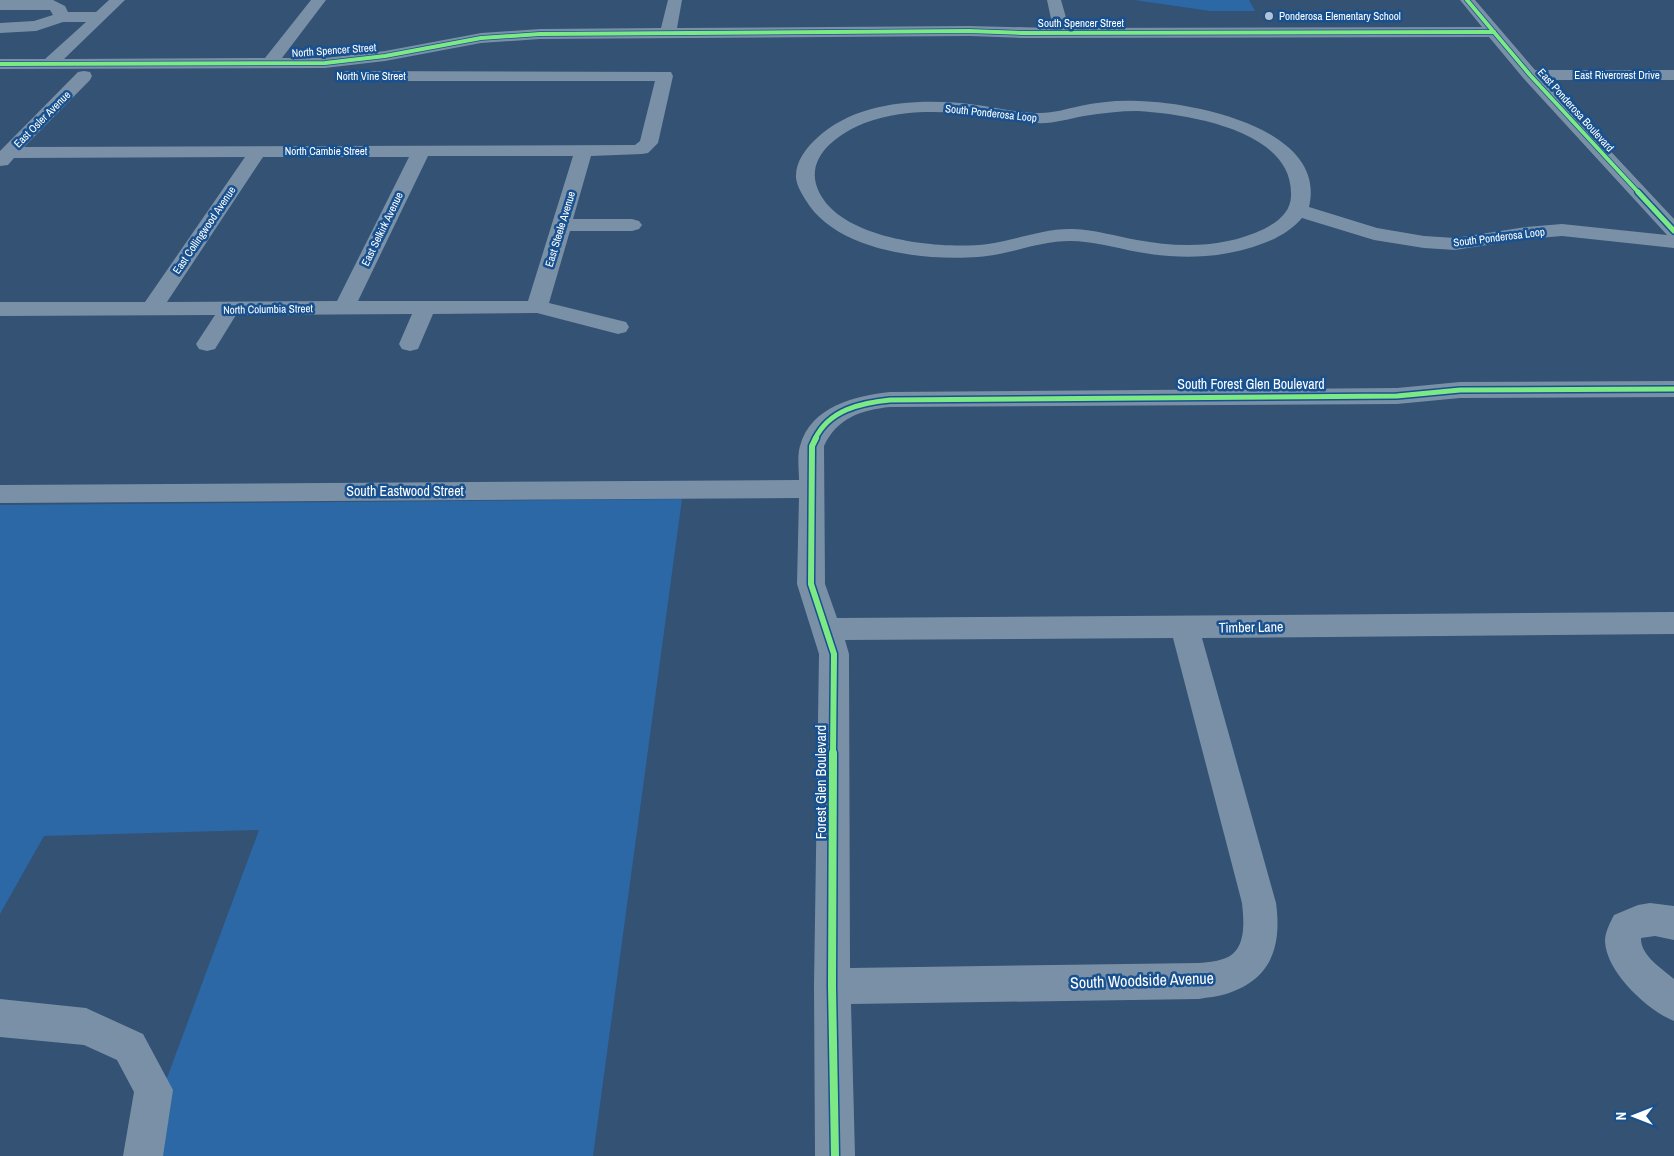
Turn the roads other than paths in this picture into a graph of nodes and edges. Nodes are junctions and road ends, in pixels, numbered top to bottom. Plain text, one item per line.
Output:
1 (118, 0) edge
2 (319, 0) edge
3 (675, 0) edge
4 (1054, 0) edge
5 (1467, 0) edge
6 (0, 5) edge
7 (61, 16) junction
8 (100, 16) junction
9 (0, 28) edge
10 (1494, 32) junction
11 (1062, 33) junction
12 (668, 34) junction
13 (0, 64) edge
14 (49, 64) junction
15 (269, 64) junction
16 (1530, 75) junction
17 (1674, 75) edge
18 (0, 76) edge
19 (84, 76) junction
20 (642, 149) joint
21 (584, 150) junction
22 (258, 151) junction
23 (421, 151) junction
24 (5, 157) edge
25 (1297, 210) junction
26 (560, 225) junction
27 (632, 225) dead end
28 (1674, 231) edge
29 (1674, 242) edge
30 (537, 307) junction
31 (344, 308) junction
32 (425, 308) junction
33 (0, 309) edge
34 (151, 309) junction
35 (228, 309) junction
36 (618, 327) dead end
37 (207, 344) dead end
38 (410, 344) dead end
39 (1674, 390) edge
40 (831, 418) joint
41 (810, 489) junction
42 (0, 494) edge
43 (1674, 623) edge
44 (1185, 628) junction
45 (828, 629) junction
46 (1674, 923) edge
47 (832, 986) junction
48 (1674, 1003) edge
49 (0, 1018) edge
50 (143, 1156) edge
51 (835, 1156) edge

1 - 8 street
2 - 15 street
3 - 12 street
4 - 11 street
5 - 10 street, East Ponderosa Boulevard
6 - 7 street
7 - 8 street
7 - 9 street
8 - 14 street
10 - 11 street, South Spencer Street
10 - 16 street, East Ponderosa Boulevard
11 - 12 street, South Spencer Street
12 - 15 street, North Spencer Street
13 - 14 street, North Spencer Street
14 - 15 street, North Spencer Street
16 - 17 street, East Rivercrest Drive
16 - 28 street, East Ponderosa Boulevard
18 - 19 street, North Vine Street
19 - 20 street, North Vine Street
19 - 24 street, East Osler Avenue
20 - 21 street, North Cambie Street
21 - 23 street, North Cambie Street
21 - 26 street, East Steele Avenue
22 - 23 street, North Cambie Street
22 - 24 street, North Cambie Street
22 - 34 street, East Collingwood Avenue
23 - 31 street, East Selkirk Avenue
25 - 25 street, South Ponderosa Loop
25 - 29 street, South Ponderosa Loop
26 - 27 street
26 - 30 street, East Steele Avenue
30 - 32 street, North Columbia Street
30 - 36 street, North Columbia Street
31 - 32 street, North Columbia Street
31 - 35 street, North Columbia Street
32 - 38 street
33 - 34 street, North Columbia Street
34 - 35 street, North Columbia Street
35 - 37 street
39 - 40 street, South Forest Glen Boulevard
40 - 41 street, Forest Glen Boulevard
41 - 42 street, South Eastwood Street
41 - 45 street, Forest Glen Boulevard
43 - 44 street, Timber Lane
44 - 45 street, Timber Lane
44 - 47 street, South Woodside Avenue
45 - 47 street, Forest Glen Boulevard
46 - 48 street
47 - 51 street, Forest Glen Boulevard
49 - 50 street

